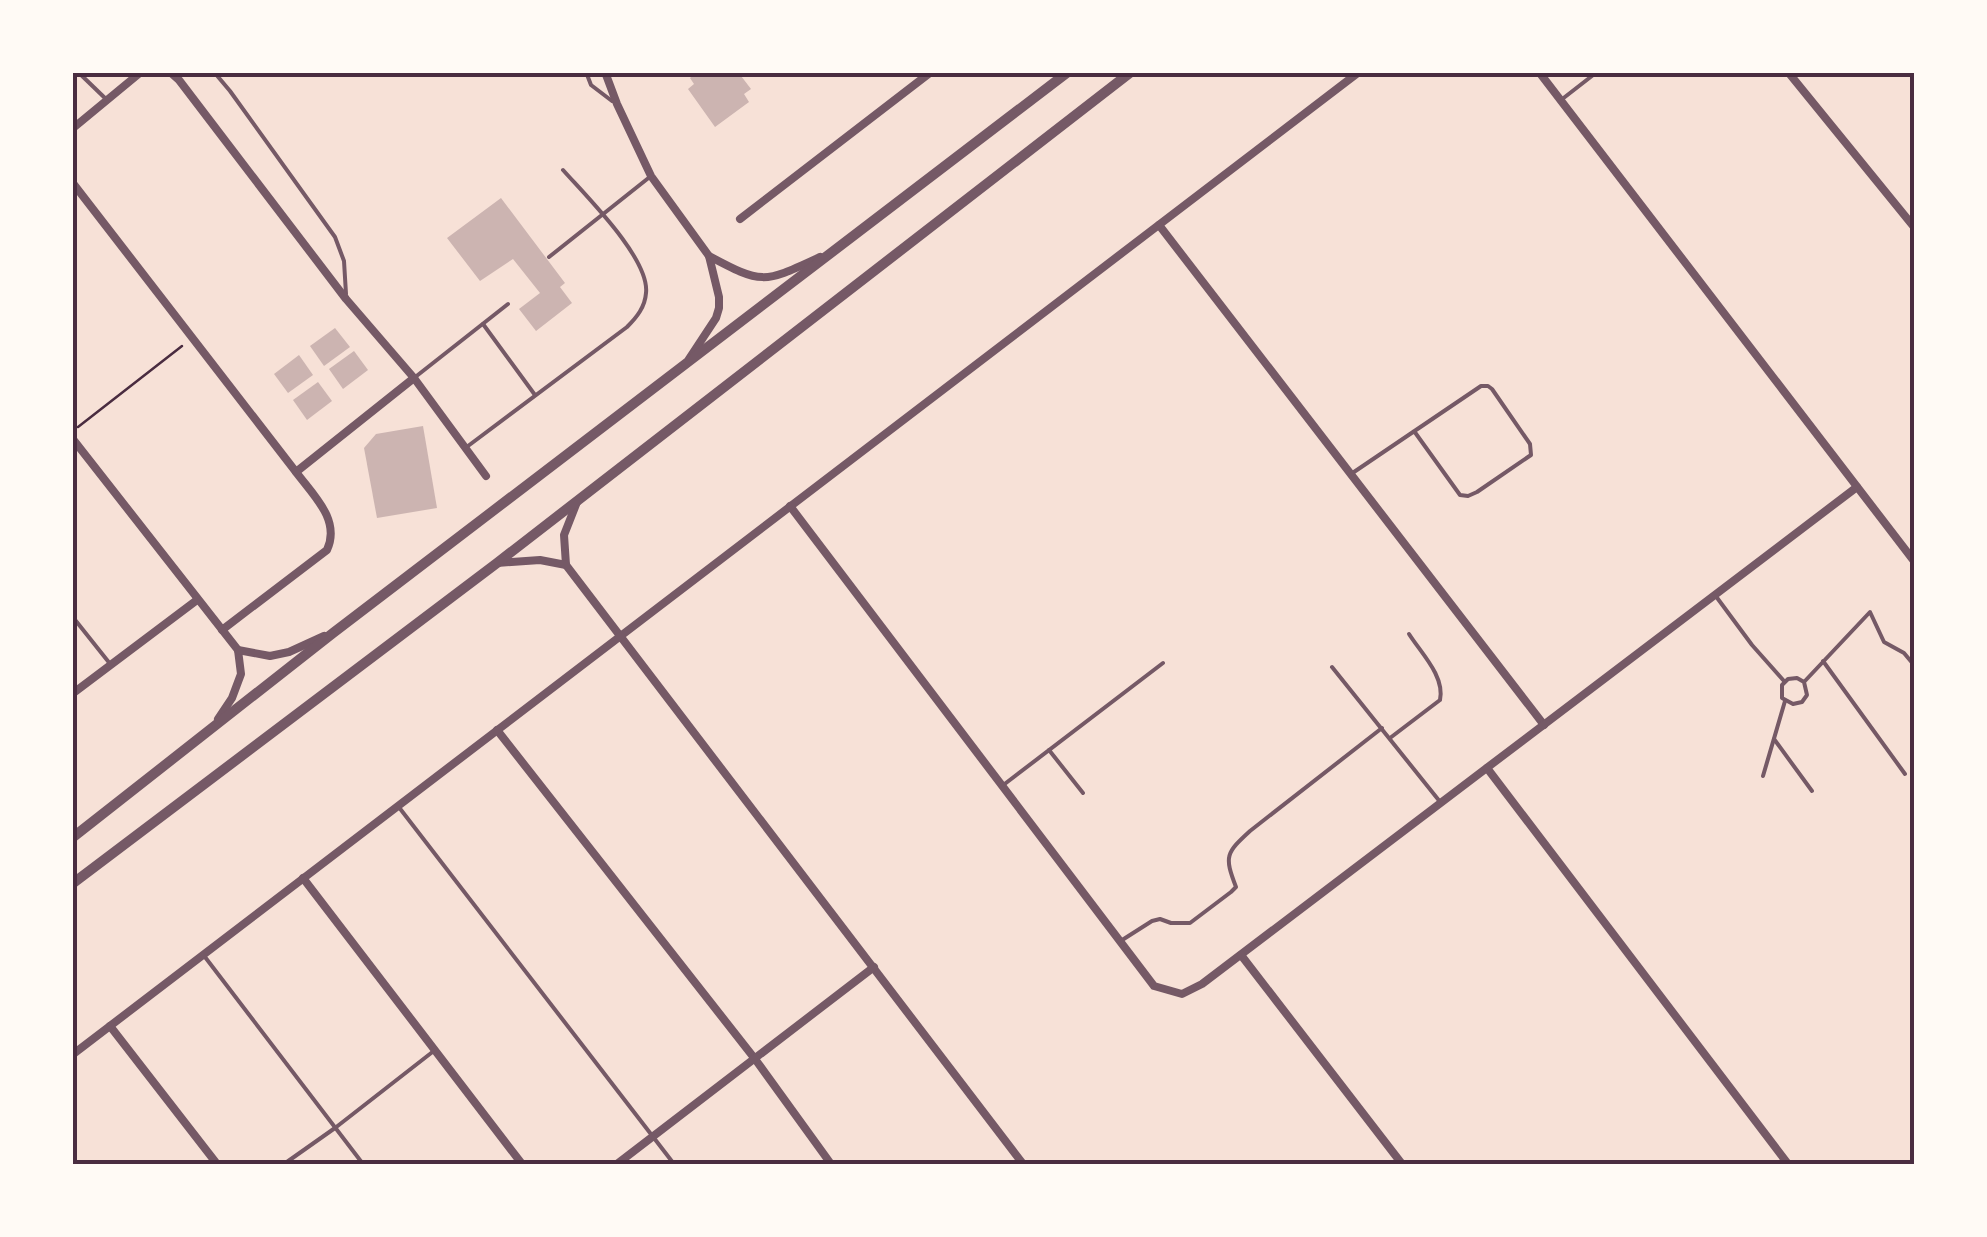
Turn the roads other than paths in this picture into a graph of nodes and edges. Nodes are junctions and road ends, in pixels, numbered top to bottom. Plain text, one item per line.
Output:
1 (78, 72) edge
2 (141, 72) edge
3 (170, 72) edge
4 (214, 72) edge
5 (586, 72) edge
6 (605, 72) edge
7 (931, 72) edge
8 (1068, 72) edge
9 (1131, 72) edge
10 (1359, 72) edge
11 (1539, 72) edge
12 (1597, 72) edge
13 (1788, 72) edge
14 (107, 100) junction
15 (1561, 100) junction
16 (616, 104) junction
17 (72, 129) edge
18 (563, 170) dead end
19 (651, 176) junction
20 (72, 182) edge
21 (602, 214) junction
22 (740, 219) dead end
23 (1160, 225) junction
24 (1914, 227) edge
25 (828, 254) junction
26 (709, 256) junction
27 (549, 257) dead end
28 (346, 298) junction
29 (508, 304) dead end
30 (483, 324) junction
31 (686, 363) junction
32 (414, 378) junction
33 (536, 395) junction
34 (1414, 432) junction
35 (72, 435) edge
36 (465, 448) junction
37 (296, 472) junction
38 (1352, 474) junction
39 (486, 476) dead end
40 (1858, 487) junction
41 (579, 498) junction
42 (790, 506) junction
43 (1914, 561) edge
44 (497, 562) junction
45 (566, 565) junction
46 (1715, 595) junction
47 (196, 600) junction
48 (72, 616) edge
49 (222, 630) junction
50 (332, 633) junction
51 (1409, 634) dead end
52 (620, 637) junction
53 (238, 650) junction
54 (1824, 661) junction
55 (1164, 662) dead end
56 (111, 665) junction
57 (1914, 665) edge
58 (1332, 667) dead end
59 (1784, 682) junction
60 (1804, 682) junction
61 (72, 694) edge
62 (1785, 701) junction
63 (1544, 725) junction
64 (213, 727) junction
65 (1382, 728) junction
66 (497, 730) junction
67 (1390, 738) junction
68 (1774, 739) junction
69 (1049, 750) junction
70 (1487, 768) junction
71 (1905, 774) dead end
72 (1763, 776) dead end
73 (1002, 786) junction
74 (1812, 791) dead end
75 (1084, 794) dead end
76 (1441, 803) junction
77 (398, 806) junction
78 (72, 838) edge
79 (303, 878) junction
80 (72, 884) edge
81 (1119, 942) junction
82 (203, 955) junction
83 (1241, 955) junction
84 (874, 967) junction
85 (110, 1026) junction
86 (435, 1050) junction
87 (72, 1054) edge
88 (754, 1059) junction
89 (335, 1128) junction
90 (654, 1137) junction
91 (218, 1164) edge
92 (284, 1164) edge
93 (363, 1164) edge
94 (522, 1164) edge
95 (617, 1164) edge
96 (674, 1164) edge
97 (831, 1164) edge
98 (1023, 1164) edge
99 (1401, 1164) edge
100 (1788, 1164) edge

1 - 14 lane
2 - 14 street
3 - 28 street
4 - 28 lane
5 - 16 lane
6 - 16 street
7 - 22 street
8 - 25 street
9 - 41 street
10 - 23 street
11 - 15 street
12 - 15 lane
13 - 24 street
14 - 17 street
15 - 40 street
16 - 19 street
18 - 21 lane
19 - 21 lane
19 - 26 street
20 - 37 street
21 - 27 lane
21 - 33 lane
23 - 38 street
23 - 42 street
25 - 26 street
25 - 31 street
26 - 31 street
28 - 32 street
29 - 30 lane
30 - 32 lane
30 - 33 lane
31 - 50 street
32 - 36 street
32 - 37 street
33 - 36 lane
34 - 34 lane
34 - 38 lane
35 - 47 street
36 - 39 street
37 - 49 street
38 - 63 street
40 - 43 street
40 - 46 street
41 - 44 street
41 - 45 street
42 - 52 street
42 - 73 street
44 - 45 street
44 - 80 street
45 - 52 street
46 - 59 lane
46 - 63 street
47 - 49 street
47 - 56 street
48 - 56 lane
49 - 53 street
50 - 53 street
50 - 64 street
51 - 67 lane
52 - 66 street
52 - 84 street
53 - 64 street
54 - 57 lane
54 - 60 lane
54 - 71 lane
55 - 69 lane
56 - 61 street
58 - 65 lane
59 - 60 lane
59 - 62 lane
60 - 62 lane
62 - 68 lane
63 - 70 street
64 - 78 street
65 - 67 lane
65 - 81 lane
66 - 77 street
66 - 88 street
67 - 76 lane
68 - 72 lane
68 - 74 lane
69 - 73 lane
69 - 75 lane
70 - 76 street
70 - 100 street
73 - 81 street
76 - 83 street
77 - 79 street
77 - 90 lane
79 - 82 street
79 - 86 street
81 - 83 street
82 - 85 street
82 - 89 lane
83 - 99 street
84 - 88 street
84 - 98 street
85 - 87 street
85 - 91 street
86 - 89 lane
86 - 94 street
88 - 90 street
88 - 97 street
89 - 92 lane
89 - 93 lane
90 - 95 street
90 - 96 lane

